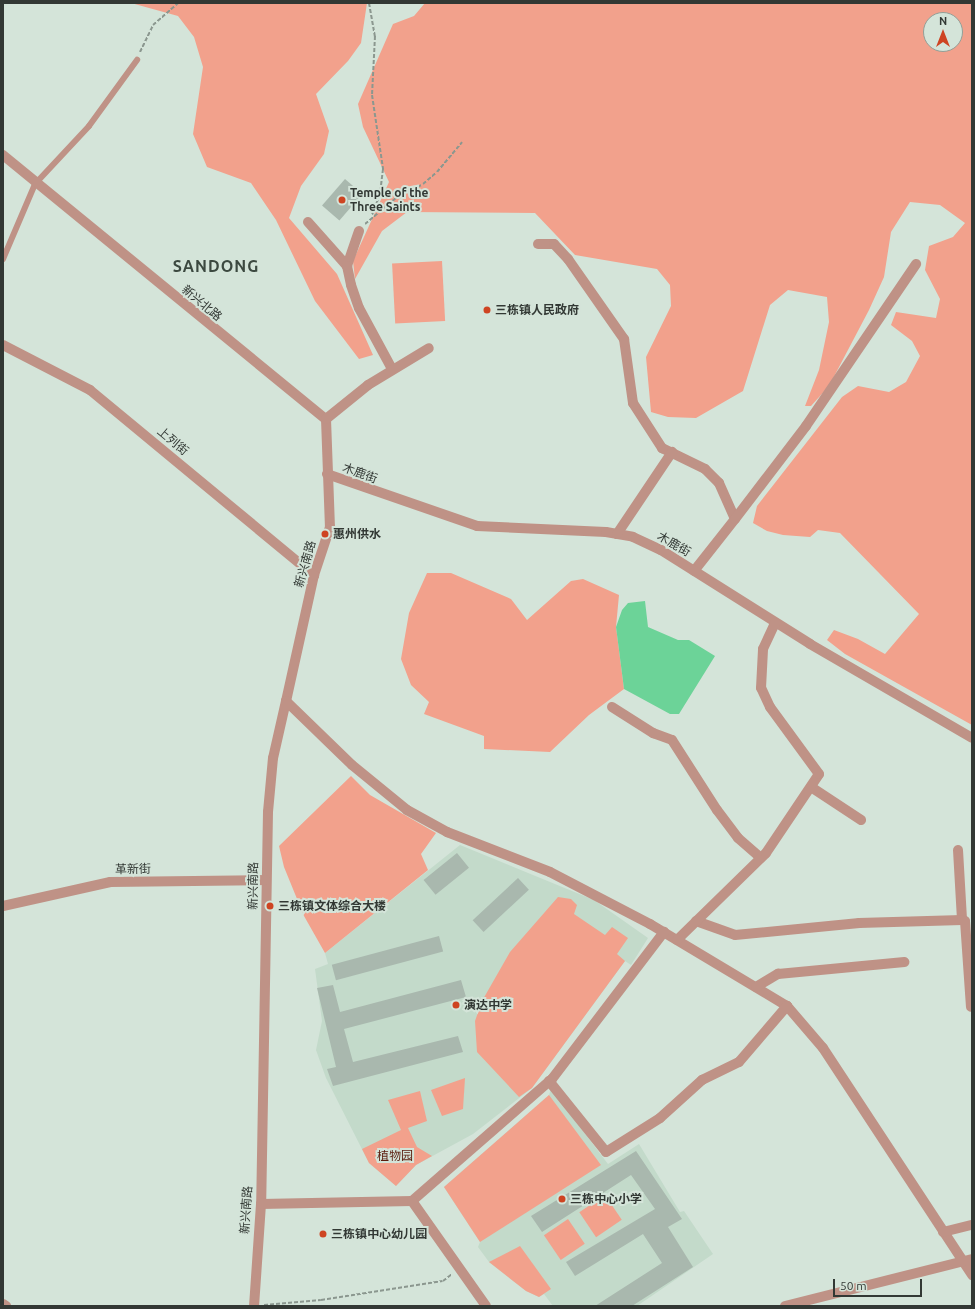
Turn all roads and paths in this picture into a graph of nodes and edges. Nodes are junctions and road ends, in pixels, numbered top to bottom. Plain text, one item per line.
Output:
1 (178, 3) edge
2 (369, 3) edge
3 (136, 60) joint
4 (462, 142) dead end
5 (3, 155) edge
6 (35, 184) junction
7 (372, 215) junction
8 (308, 222) dead end
9 (359, 231) joint
10 (538, 244) dead end
11 (3, 259) edge
12 (916, 264) dead end
13 (347, 266) junction
14 (3, 345) edge
15 (429, 348) dead end
16 (392, 369) junction
17 (326, 419) junction
18 (672, 452) junction
19 (327, 474) junction
20 (736, 519) junction
21 (617, 534) junction
22 (694, 571) junction
23 (314, 575) junction
24 (775, 623) junction
25 (286, 701) junction
26 (612, 707) dead end
27 (972, 738) edge
28 (811, 787) junction
29 (861, 820) dead end
30 (958, 850) dead end
31 (761, 858) junction
32 (266, 880) junction
33 (3, 906) edge
34 (962, 920) junction
35 (696, 921) junction
36 (664, 932) junction
37 (677, 940) junction
38 (904, 962) dead end
39 (756, 987) junction
40 (787, 1006) junction
41 (971, 1007) edge
42 (550, 1081) junction
43 (412, 1201) junction
44 (261, 1204) junction
45 (972, 1225) edge
46 (943, 1232) junction
47 (968, 1260) edge
48 (460, 1269) junction
49 (972, 1275) edge
50 (3, 1304) edge
51 (6, 1306) edge
52 (254, 1306) edge
53 (486, 1306) edge
54 (785, 1306) edge

1 - 3 path
2 - 7 path
3 - 6 lane
4 - 7 path
5 - 6 street, 新兴北路
6 - 11 lane
6 - 17 street, 新兴北路
7 - 9 path
8 - 13 street
9 - 13 street
10 - 18 street
12 - 20 street
13 - 16 street
14 - 23 street, 上列街
15 - 16 street
16 - 17 street
17 - 19 street
18 - 20 street
18 - 21 street
19 - 21 street, 木鹿街
19 - 23 street, 新兴南路
20 - 22 street
21 - 22 street, 木鹿街
22 - 24 street, 木鹿街
23 - 25 street, 新兴南路
24 - 27 street, 木鹿街
24 - 28 street
25 - 32 street, 新兴南路
25 - 36 street
26 - 31 street
28 - 29 street
28 - 31 street
30 - 34 street
31 - 35 street
32 - 33 street, 革新街
32 - 44 street, 新兴南路
34 - 35 street
34 - 41 street
35 - 37 street
36 - 37 street
36 - 42 street
37 - 39 street
38 - 39 street
39 - 40 street
40 - 42 street
40 - 46 street
42 - 43 street
43 - 44 street
43 - 48 street
44 - 52 street, 新兴南路
45 - 46 street
46 - 47 street
47 - 49 street
47 - 54 street
48 - 52 path
48 - 53 street
50 - 51 street

